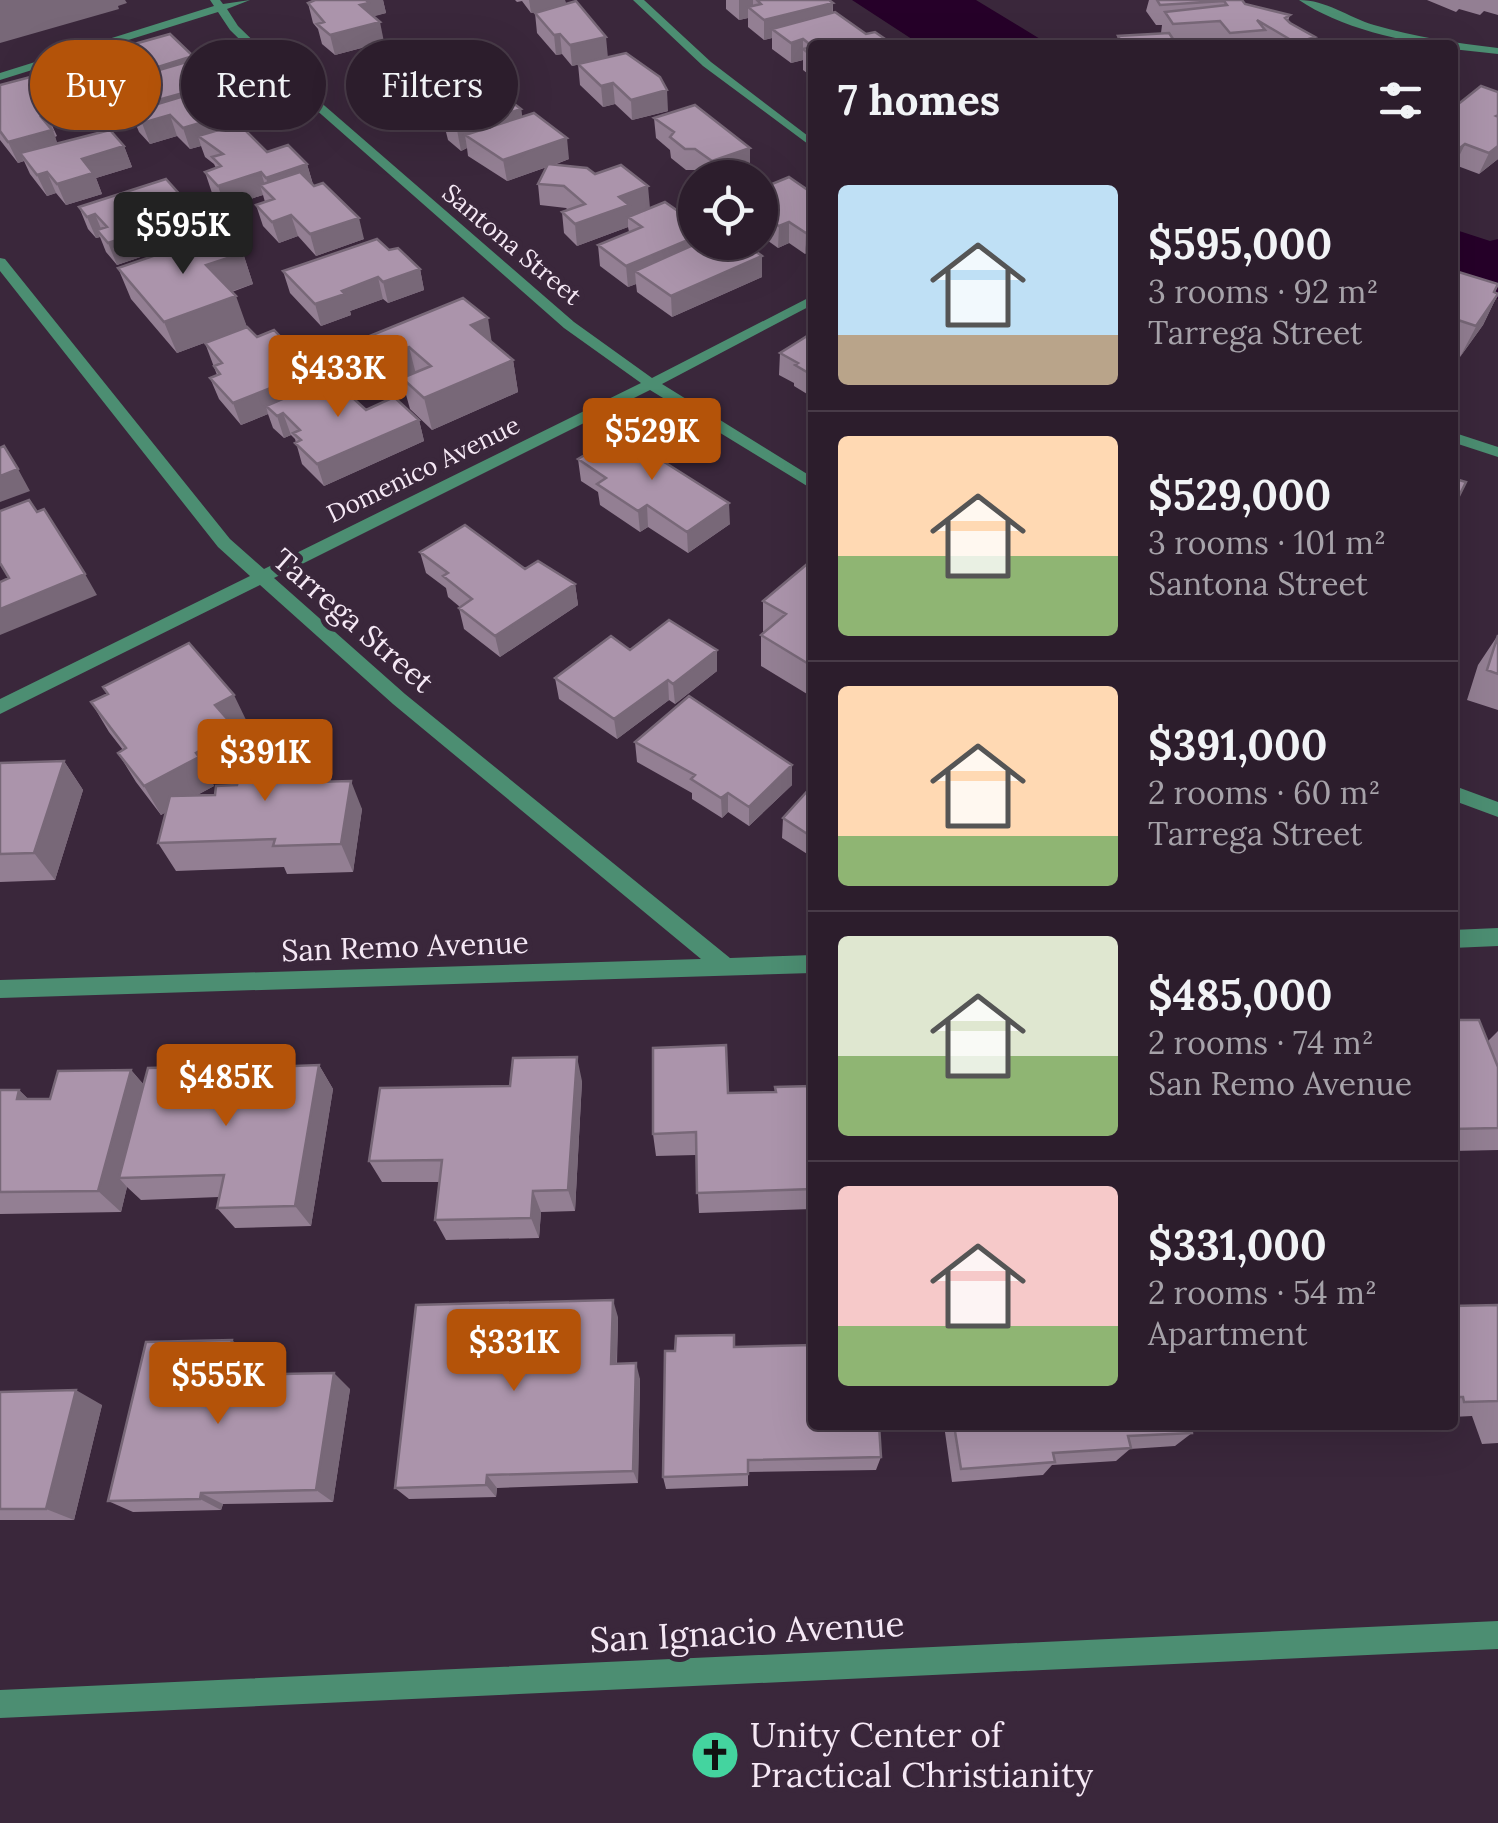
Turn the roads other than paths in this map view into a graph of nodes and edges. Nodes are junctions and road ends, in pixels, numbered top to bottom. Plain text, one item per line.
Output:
1 (244, 0) edge
2 (638, 0) edge
3 (1304, 0) edge
4 (217, 4) edge
5 (1423, 40) edge
6 (1458, 47) edge
7 (1498, 51) edge
8 (0, 77) edge
9 (808, 141) edge
10 (0, 262) edge
11 (808, 302) edge
12 (651, 384) junction
13 (1458, 439) edge
14 (1498, 452) edge
15 (808, 482) edge
16 (261, 577) junction
17 (0, 707) edge
18 (1458, 794) edge
19 (1498, 810) edge
20 (1498, 938) edge
21 (1458, 939) edge
22 (808, 964) edge
23 (726, 966) junction
24 (0, 990) edge
25 (1498, 1636) edge
26 (0, 1704) edge

1 - 4 street
2 - 9 street
3 - 5 street
4 - 8 street
4 - 12 street, Santona Street
6 - 7 street
10 - 16 street, Tarrega Street
11 - 12 street, Domenico Avenue
12 - 15 street, Santona Street
12 - 16 street, Domenico Avenue
13 - 14 street
16 - 17 street, Domenico Avenue
16 - 23 street, Tarrega Street
18 - 19 street
20 - 21 street
22 - 23 street, San Remo Avenue
23 - 24 street, San Remo Avenue
25 - 26 street, San Ignacio Avenue

